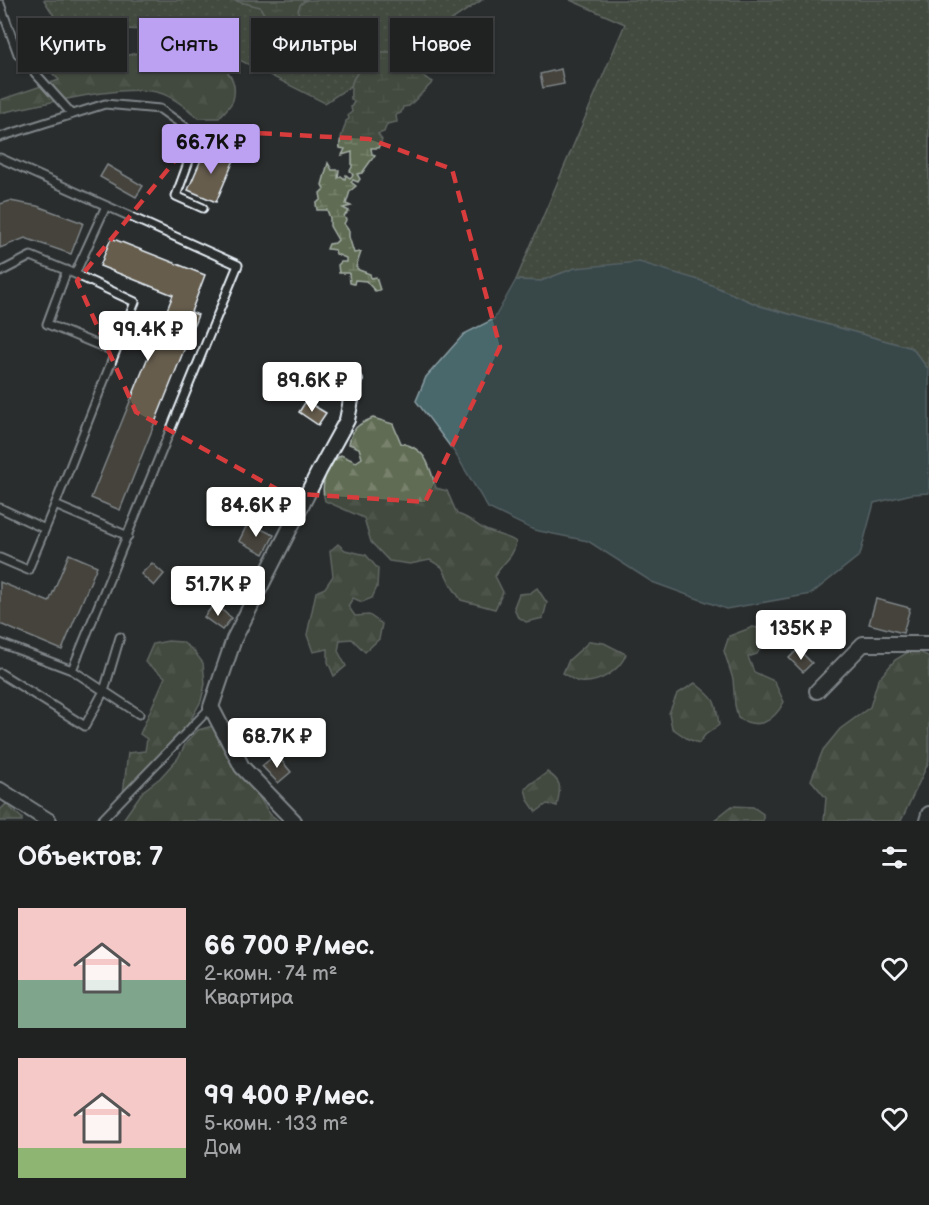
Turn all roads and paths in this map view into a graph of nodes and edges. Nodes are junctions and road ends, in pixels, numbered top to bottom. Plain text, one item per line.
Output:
1 (0, 4) edge
2 (72, 114) junction
3 (0, 137) edge
4 (0, 158) edge
5 (105, 206) junction
6 (204, 208) dead end
7 (67, 270) junction
8 (0, 272) edge
9 (75, 274) junction
10 (115, 352) junction
11 (355, 380) dead end
12 (55, 506) junction
13 (0, 508) edge
14 (45, 529) junction
15 (129, 536) junction
16 (0, 558) edge
17 (120, 636) dead end
18 (0, 643) edge
19 (929, 644) edge
20 (72, 670) junction
21 (0, 673) edge
22 (104, 691) junction
23 (817, 691) dead end
24 (210, 707) junction
25 (139, 714) dead end
26 (0, 790) edge
27 (929, 813) edge
28 (50, 821) edge
29 (101, 821) edge
30 (294, 821) edge
31 (927, 821) edge

1 - 2 lane
2 - 3 lane
2 - 6 lane
4 - 5 lane
5 - 9 lane
5 - 15 lane
7 - 8 lane
7 - 9 lane
7 - 10 lane
9 - 10 lane
10 - 12 lane
11 - 24 street
12 - 14 lane
12 - 15 lane
13 - 14 lane
14 - 16 lane
15 - 20 lane
17 - 22 lane
18 - 20 lane
19 - 23 street
20 - 22 lane
21 - 22 lane
22 - 25 lane
24 - 29 lane
24 - 30 street
26 - 28 street
27 - 31 street

